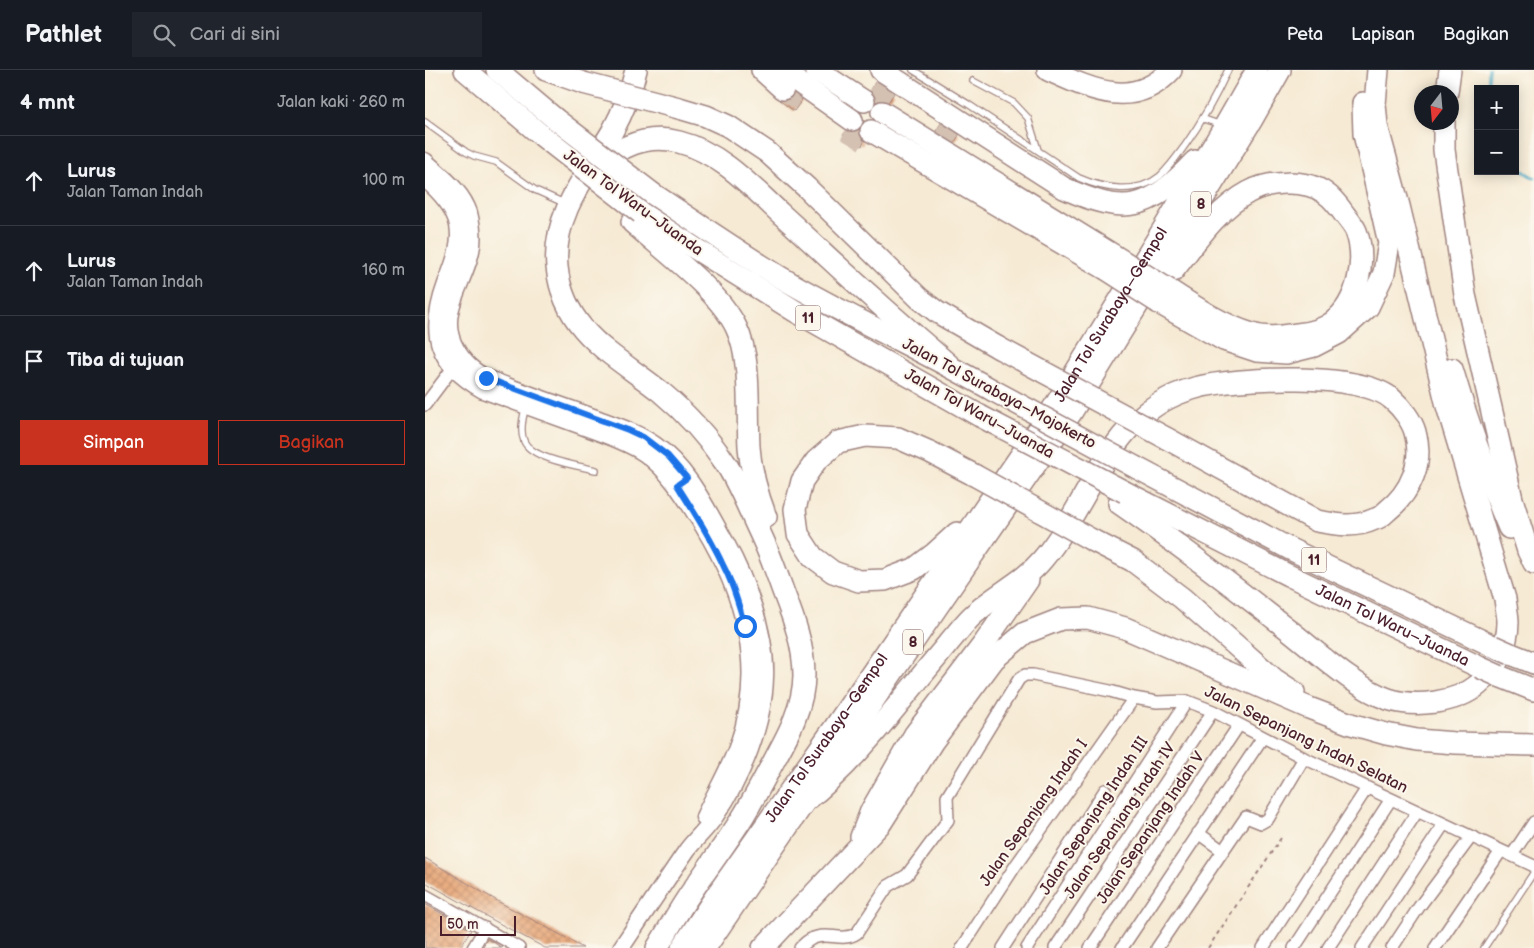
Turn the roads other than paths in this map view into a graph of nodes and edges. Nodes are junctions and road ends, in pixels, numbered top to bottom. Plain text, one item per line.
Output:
1 (465, 70) edge
2 (497, 70) edge
3 (546, 70) edge
4 (637, 70) edge
5 (762, 70) edge
6 (816, 70) edge
7 (836, 70) edge
8 (881, 70) edge
9 (913, 70) edge
10 (1048, 70) edge
11 (1171, 70) edge
12 (1228, 70) edge
13 (1257, 70) edge
14 (1280, 70) edge
15 (1365, 70) edge
16 (1378, 70) edge
17 (1449, 70) edge
18 (782, 79) edge
19 (973, 81) dead end
20 (1448, 85) edge
21 (801, 101) tunnel mouth
22 (1204, 118) junction
23 (425, 122) edge
24 (937, 130) tunnel mouth
25 (1223, 130) junction
26 (1444, 130) edge
27 (868, 136) tunnel mouth
28 (955, 141) tunnel mouth
29 (1038, 150) junction
30 (425, 161) edge
31 (425, 179) edge
32 (572, 198) junction
33 (1030, 203) junction
34 (1399, 206) junction
35 (636, 218) junction
36 (1109, 262) junction
37 (1164, 296) junction
38 (1120, 336) junction
39 (949, 366) junction
40 (453, 369) junction
41 (425, 404) edge
42 (526, 406) junction
43 (596, 470) dead end
44 (1008, 472) junction
45 (682, 482) junction
46 (1122, 498) junction
47 (1045, 557) junction
48 (1534, 563) edge
49 (1534, 575) edge
50 (1534, 663) edge
51 (1534, 690) edge
52 (1134, 698) junction
53 (1187, 702) junction
54 (1213, 711) junction
55 (1351, 724) junction
56 (1239, 725) junction
57 (1263, 737) junction
58 (1534, 745) edge
59 (1304, 758) junction
60 (1367, 788) junction
61 (1105, 790) dead end
62 (1391, 799) junction
63 (804, 802) junction
64 (1417, 812) junction
65 (1534, 822) edge
66 (1444, 824) junction
67 (1198, 833) junction
68 (1471, 837) junction
69 (855, 851) junction
70 (1223, 851) junction
71 (1507, 853) junction
72 (1534, 866) edge
73 (1534, 872) edge
74 (702, 877) junction
75 (425, 895) edge
76 (485, 928) junction
77 (473, 948) edge
78 (519, 948) edge
79 (621, 948) edge
80 (657, 948) edge
81 (682, 948) edge
82 (705, 948) edge
83 (763, 948) edge
84 (800, 948) edge
85 (962, 948) edge
86 (1003, 948) edge
87 (1027, 948) edge
88 (1055, 948) edge
89 (1090, 948) edge
90 (1122, 948) edge
91 (1157, 948) edge
92 (1263, 948) edge
93 (1294, 948) edge
94 (1328, 948) edge
95 (1362, 948) edge
96 (1393, 948) edge
97 (1435, 948) edge
98 (1484, 948) edge

1 - 35 highway, Jalan Tol Waru–Juanda / 11, bridge
2 - 39 highway, Jalan Tol Surabaya–Mojokerto / 11, bridge
3 - 47 highway, bridge
4 - 32 highway
5 - 18 highway
6 - 7 highway
8 - 25 highway
9 - 29 lane
10 - 11 highway
12 - 22 lane
13 - 25 highway, Jalan Tol Surabaya–Gempol / 8
14 - 38 highway, Jalan Tol Surabaya–Gempol / 8
15 - 37 highway
16 - 34 highway
17 - 20 highway
18 - 21 highway
19 - 29 lane
22 - 25 lane
22 - 29 lane
23 - 32 lane
24 - 33 highway
25 - 44 highway, Jalan Tol Surabaya–Gempol / 8
26 - 48 highway
27 - 36 highway
28 - 33 highway
30 - 45 street
31 - 40 street
32 - 39 highway
32 - 74 highway
33 - 36 highway
34 - 46 highway
34 - 49 highway
35 - 46 highway, Jalan Tol Waru–Juanda / 11, bridge
35 - 74 highway
36 - 37 highway, bridge
37 - 38 highway
38 - 63 highway, Jalan Tol Surabaya–Gempol / 8
39 - 50 highway, Jalan Tol Surabaya–Mojokerto / 11, bridge
40 - 41 street
40 - 42 street
42 - 43 lane
42 - 45 street
44 - 55 highway, bridge
44 - 81 highway, Jalan Tol Surabaya–Gempol / 8
45 - 79 street
46 - 51 highway, Jalan Tol Waru–Juanda / 11, bridge
47 - 63 highway
47 - 69 highway
52 - 53 street, Jalan Sepanjang Indah Selatan
52 - 84 street, Jalan Sepanjang Indah Selatan
52 - 85 street, Jalan Sepanjang Indah I
53 - 54 street, Jalan Sepanjang Indah Selatan
53 - 87 street, Jalan Sepanjang Indah III
54 - 56 street, Jalan Sepanjang Indah Selatan
54 - 88 street, Jalan Sepanjang Indah IV
55 - 58 highway
55 - 69 highway
56 - 57 street, Jalan Sepanjang Indah Selatan
56 - 89 street, Jalan Sepanjang Indah V
57 - 59 street, Jalan Sepanjang Indah Selatan
57 - 67 street
59 - 60 street, Jalan Sepanjang Indah Selatan
59 - 70 street
60 - 62 street, Jalan Sepanjang Indah Selatan
60 - 92 street
61 - 86 street
62 - 64 street, Jalan Sepanjang Indah Selatan
62 - 93 street
63 - 82 highway, Jalan Tol Surabaya–Gempol / 8
64 - 66 street, Jalan Sepanjang Indah Selatan
64 - 94 street
65 - 71 street
66 - 68 street, Jalan Sepanjang Indah Selatan
66 - 95 street
67 - 70 street
67 - 90 street
68 - 71 street, Jalan Sepanjang Indah Selatan
68 - 96 street
69 - 83 highway
70 - 91 street
71 - 72 street, Jalan Sepanjang Indah Selatan
71 - 97 street
73 - 98 lane
74 - 80 highway
75 - 76 street
76 - 77 street
76 - 78 street

